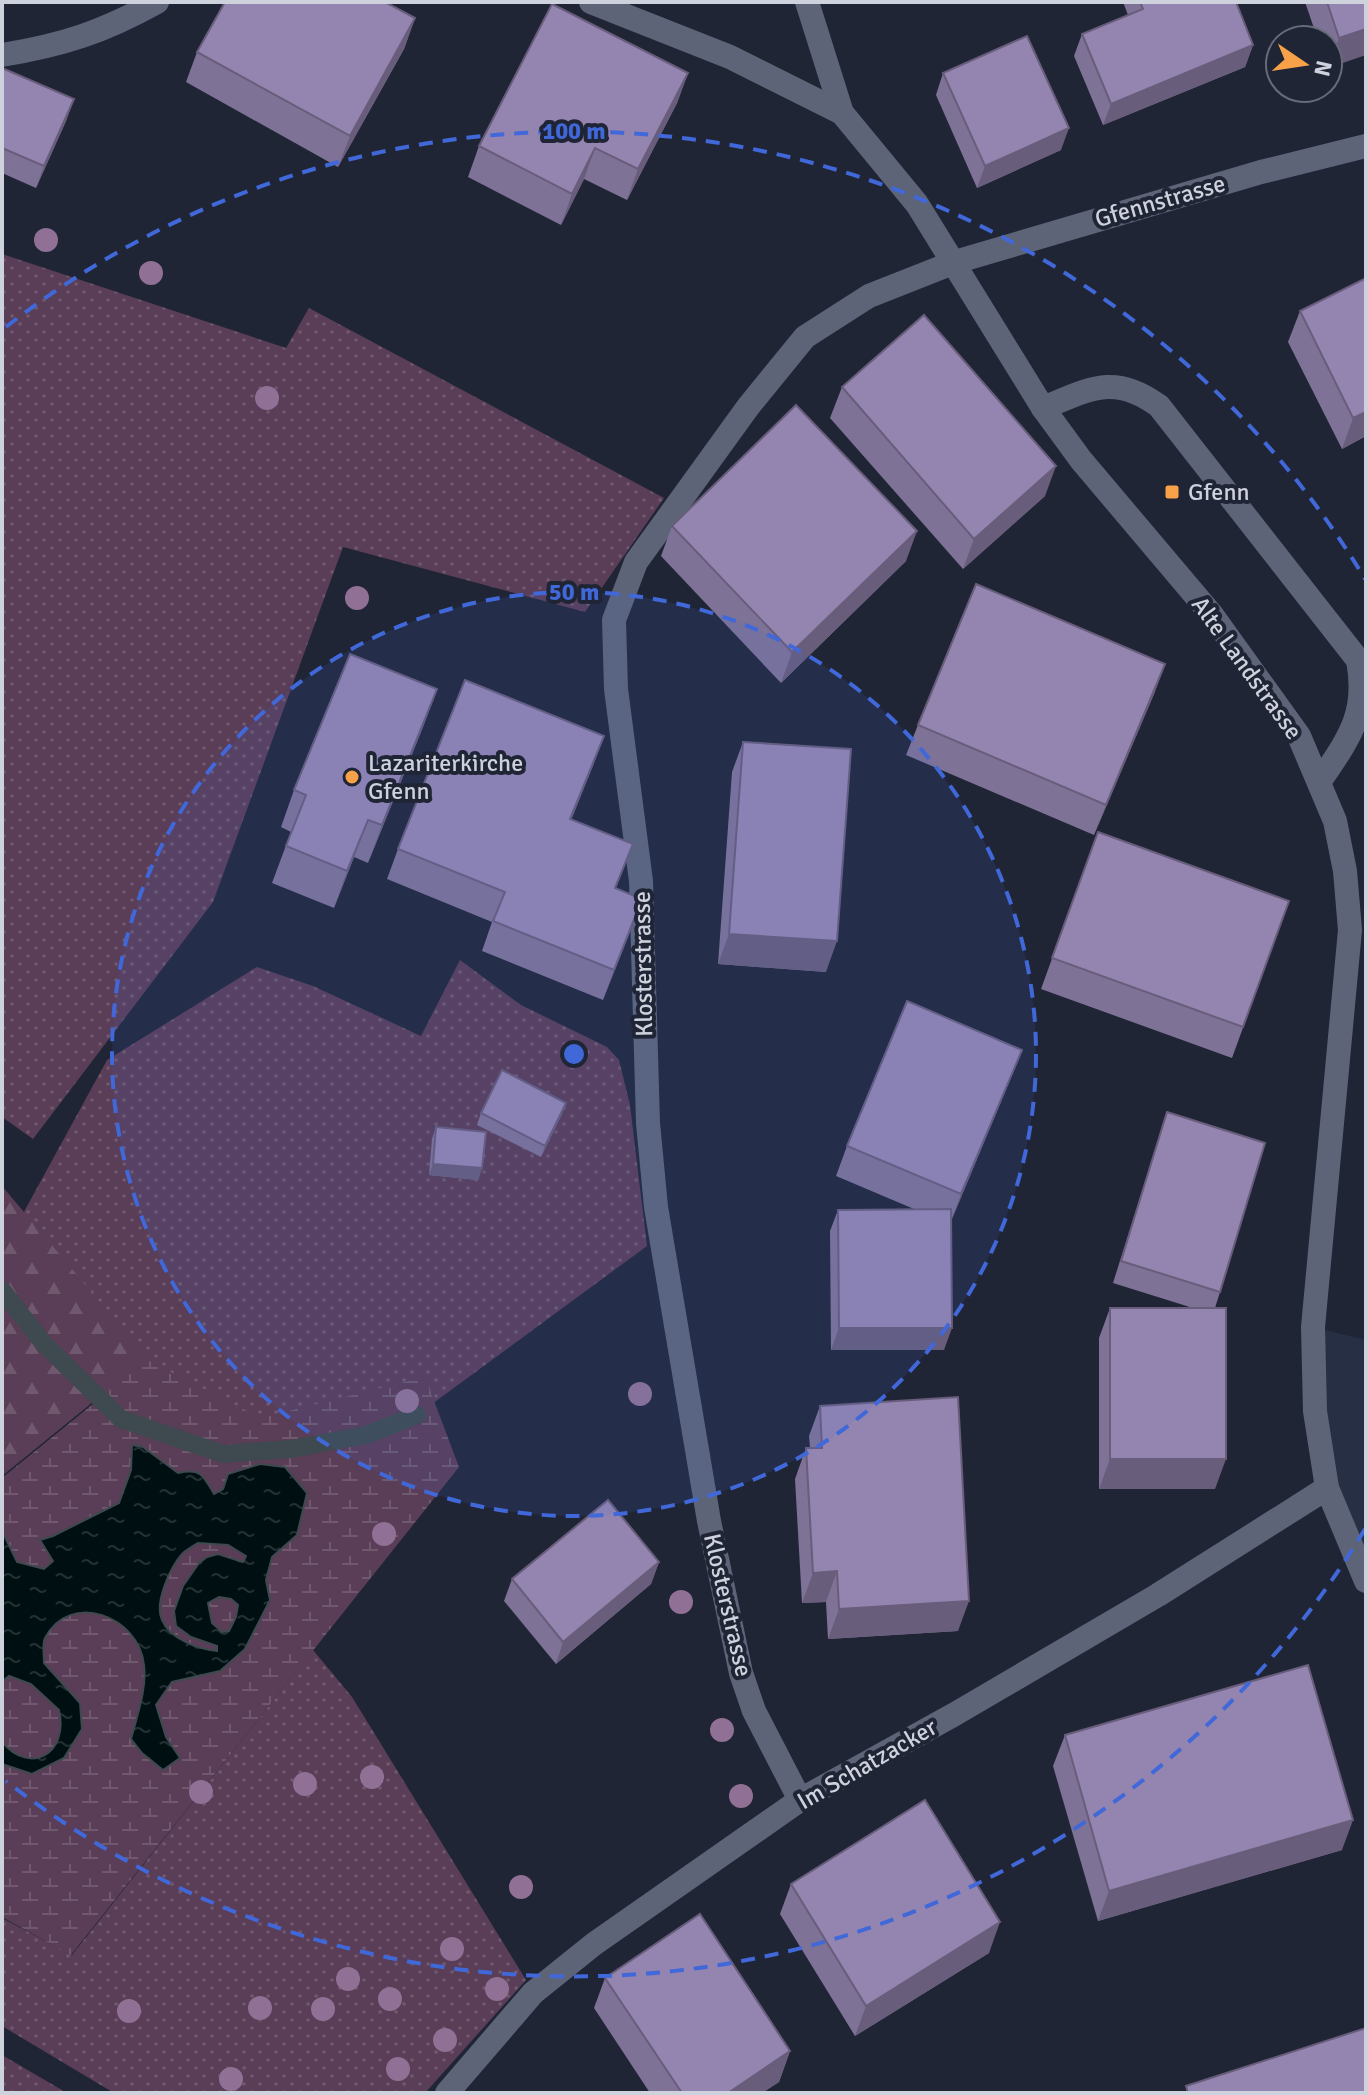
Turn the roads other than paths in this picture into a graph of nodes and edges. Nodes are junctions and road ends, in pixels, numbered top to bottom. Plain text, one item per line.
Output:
1 (157, 2) edge
2 (591, 2) edge
3 (807, 2) edge
4 (2, 55) edge
5 (842, 113) junction
6 (1366, 146) edge
7 (955, 262) junction
8 (1043, 408) junction
9 (1320, 781) junction
10 (1327, 1488) junction
11 (1366, 1581) edge
12 (800, 1800) junction
13 (447, 2093) edge

1 - 4 street
2 - 5 street
3 - 5 street, Alte Landstrasse
5 - 7 street, Alte Landstrasse
6 - 7 street, Gfennstrasse
7 - 8 street, Alte Landstrasse
7 - 12 street, Klosterstrasse
8 - 9 street, Alte Landstrasse
8 - 9 street
9 - 10 street, Alte Landstrasse
10 - 11 street, Alte Landstrasse
10 - 12 street, Im Schatzacker
12 - 13 street, Im Schatzacker

